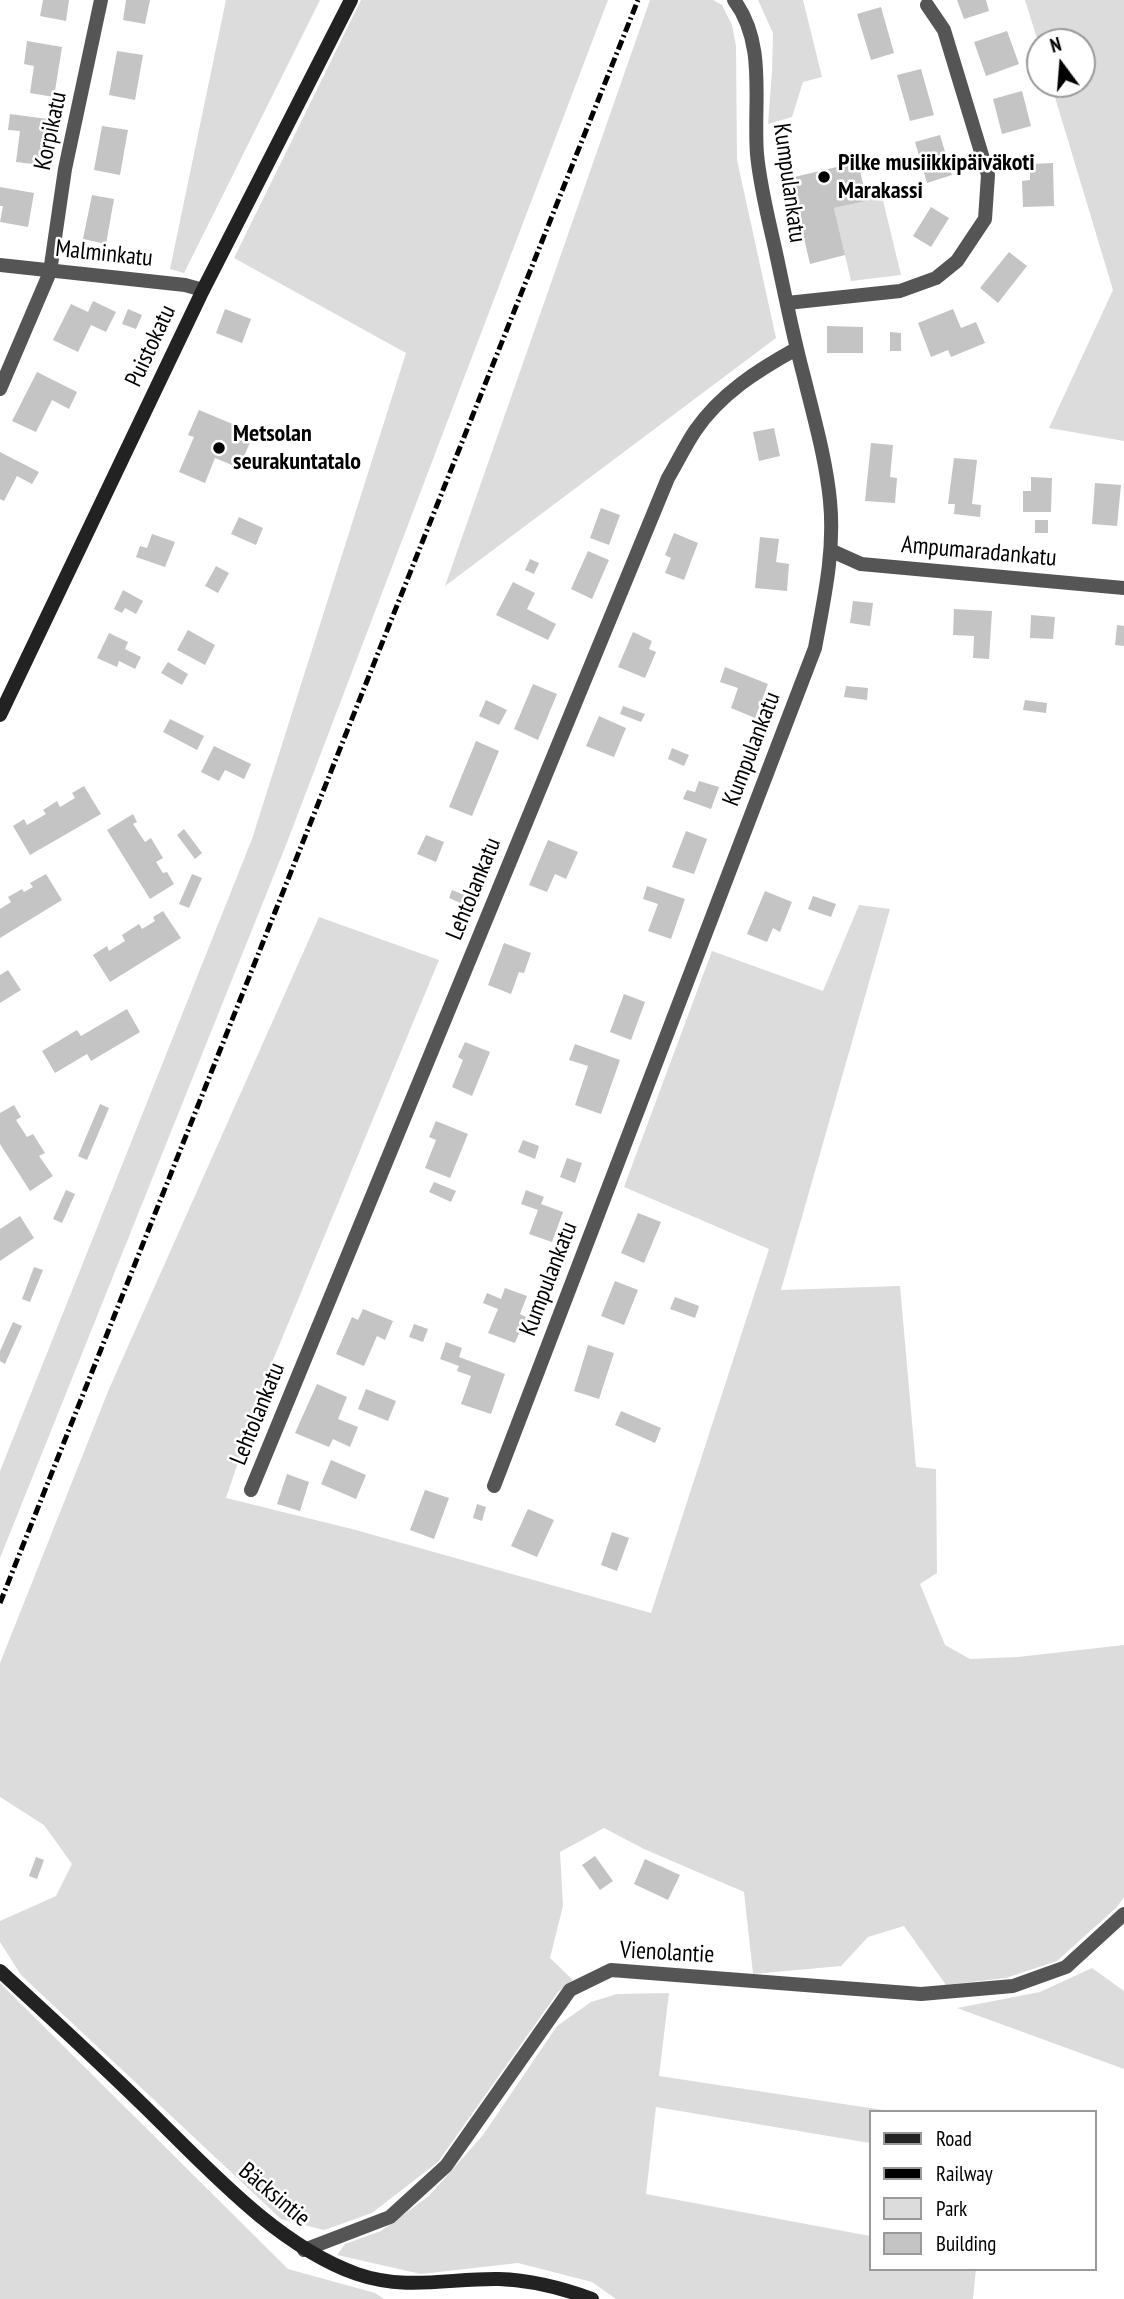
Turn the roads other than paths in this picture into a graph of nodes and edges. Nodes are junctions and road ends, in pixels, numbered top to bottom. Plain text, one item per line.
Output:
1 (101, 0) edge
2 (351, 0) edge
3 (734, 0) edge
4 (927, 5) dead end
5 (0, 265) edge
6 (50, 272) junction
7 (203, 290) junction
8 (787, 303) junction
9 (796, 349) junction
10 (0, 389) edge
11 (832, 551) junction
12 (1124, 589) edge
13 (0, 715) edge
14 (494, 1486) dead end
15 (251, 1490) dead end
16 (1124, 1914) edge
17 (0, 1971) edge
18 (304, 2250) junction
19 (592, 2299) edge

1 - 6 street, Korpikatu
2 - 7 street, Puistokatu
3 - 8 street, Kumpulankatu
4 - 8 street
5 - 6 street, Malminkatu
6 - 7 street, Malminkatu
6 - 10 street, Korpikatu
7 - 13 street, Puistokatu
8 - 9 street, Kumpulankatu
9 - 11 street, Kumpulankatu
9 - 15 street, Lehtolankatu
11 - 12 street, Ampumaradankatu
11 - 14 street, Kumpulankatu
16 - 18 street, Vienolantie
17 - 18 street, Bäcksintie
18 - 19 street, Bäcksintie

